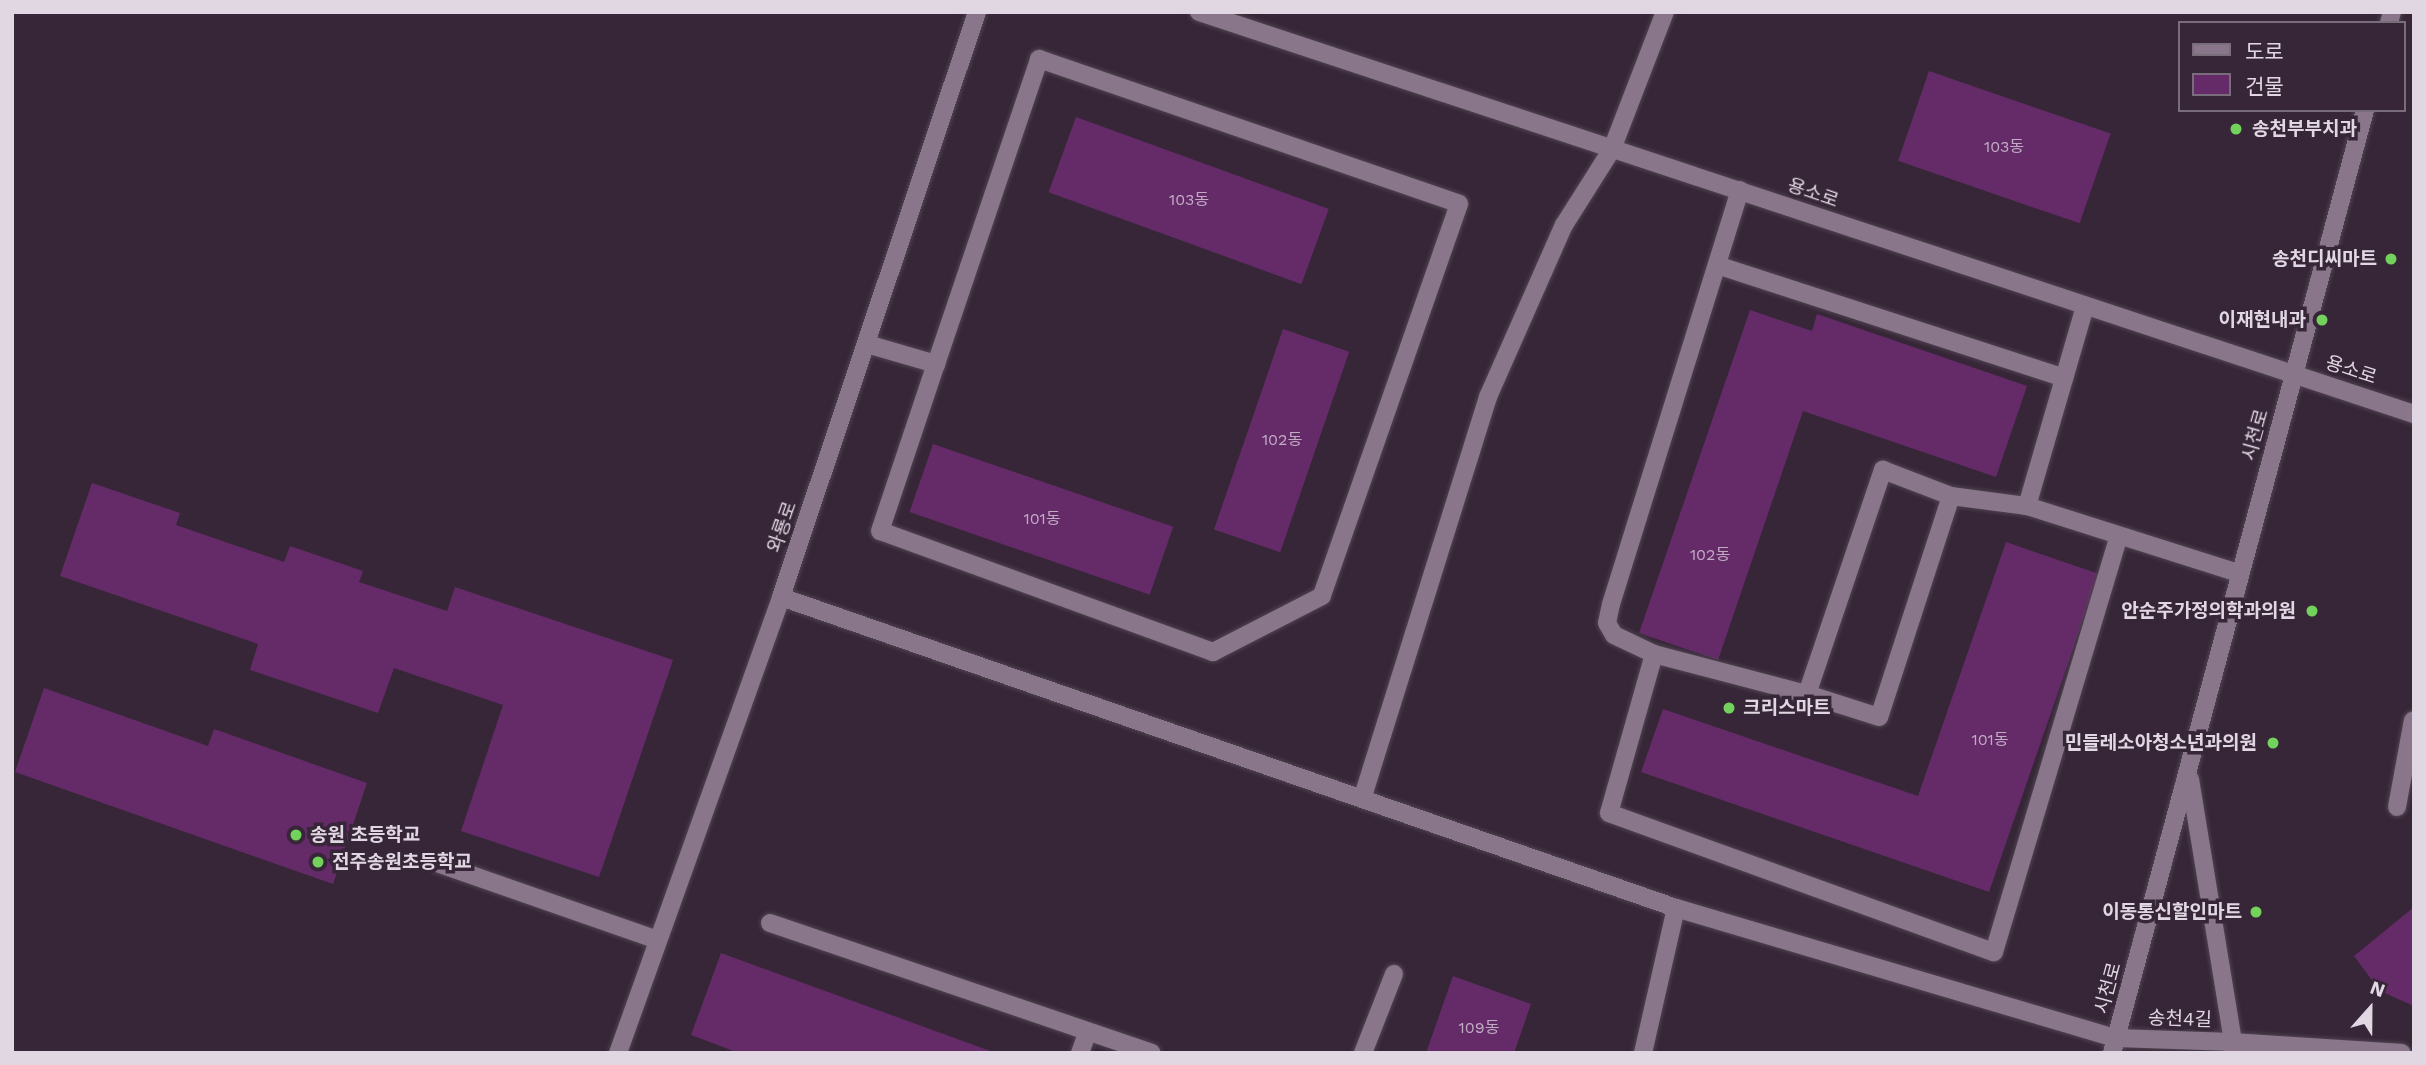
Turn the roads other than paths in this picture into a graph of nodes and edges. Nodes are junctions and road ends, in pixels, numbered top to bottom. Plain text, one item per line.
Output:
1 (977, 12) edge
2 (1199, 12) edge
3 (1665, 12) edge
4 (2364, 112) edge
5 (1612, 149) junction
6 (1740, 190) junction
7 (1717, 265) junction
8 (2085, 306) junction
9 (867, 344) junction
10 (936, 364) junction
11 (2295, 374) junction
12 (2064, 378) junction
13 (2414, 414) edge
14 (1951, 496) junction
15 (2027, 506) junction
16 (2119, 536) junction
17 (2238, 573) junction
18 (780, 597) junction
19 (1654, 654) junction
20 (1807, 694) junction
21 (2414, 720) edge
22 (2189, 772) junction
23 (1363, 796) junction
24 (2397, 807) dead end
25 (434, 862) dead end
26 (1676, 908) junction
27 (770, 923) dead end
28 (658, 940) junction
29 (1394, 974) dead end
30 (1088, 1031) junction
31 (2114, 1045) edge
32 (2233, 1047) edge
33 (623, 1050) edge
34 (1080, 1053) edge
35 (1151, 1053) edge
36 (1363, 1053) edge
37 (1643, 1053) edge
38 (2402, 1053) edge

1 - 9 street, 와룡로
2 - 5 street, 용소로
3 - 5 street
4 - 11 street, 시천로
5 - 6 street, 용소로
5 - 23 street
6 - 7 street
6 - 8 street, 용소로
7 - 12 street
7 - 19 street
8 - 11 street, 용소로
8 - 12 street
9 - 10 street
9 - 18 street, 와룡로
10 - 10 street
11 - 13 street, 용소로
11 - 17 street, 시천로
12 - 15 street
14 - 15 street
14 - 20 street
14 - 20 street
15 - 16 street
16 - 17 street
16 - 19 street
17 - 22 street, 시천로
18 - 23 street, 송천4길
18 - 28 street, 와룡로
19 - 20 street
21 - 24 street
22 - 31 street, 시천로
22 - 32 street, 시천로
23 - 26 street, 송천4길
25 - 28 street
26 - 31 street, 송천4길
26 - 37 street
27 - 30 street
28 - 33 street, 와룡로
29 - 36 street
30 - 34 street
30 - 35 street
31 - 32 street, 송천4길
32 - 38 street, 송천4길

